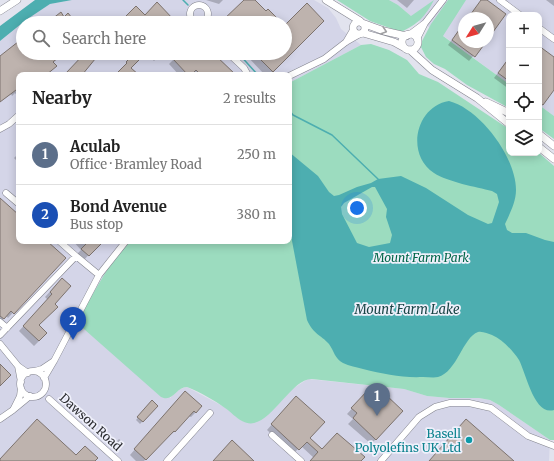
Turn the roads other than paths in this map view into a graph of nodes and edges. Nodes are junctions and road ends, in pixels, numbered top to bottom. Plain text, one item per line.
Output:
1 (17, 0) edge
2 (326, 0) edge
3 (443, 0) edge
4 (500, 0) edge
5 (0, 11) edge
6 (516, 12) edge
7 (426, 23) junction
8 (357, 24) junction
9 (542, 30) edge
10 (362, 34) junction
11 (407, 35) junction
12 (554, 39) edge
13 (417, 41) junction
14 (346, 42) junction
15 (407, 48) junction
16 (235, 60) edge
17 (423, 60) junction
18 (246, 72) edge
19 (292, 75) edge
20 (477, 98) junction
21 (506, 112) edge
22 (16, 118) edge
23 (506, 122) edge
24 (0, 129) edge
25 (542, 136) edge
26 (554, 146) edge
27 (542, 150) edge
28 (554, 160) edge
29 (6, 192) dead end
30 (16, 201) edge
31 (62, 244) edge
32 (124, 244) edge
33 (76, 256) junction
34 (99, 276) junction
35 (0, 322) edge
36 (6, 328) junction
37 (0, 335) edge
38 (0, 344) edge
39 (54, 361) junction
40 (18, 366) junction
41 (31, 372) junction
42 (44, 378) junction
43 (21, 385) junction
44 (46, 387) junction
45 (40, 395) junction
46 (30, 396) junction
47 (49, 399) junction
48 (12, 410) junction
49 (210, 413) dead end
50 (0, 419) edge
51 (272, 435) dead end
52 (553, 447) edge
53 (118, 461) edge
54 (166, 461) edge
55 (301, 461) edge
56 (381, 461) edge

1 - 5 street
2 - 8 street
3 - 7 street
4 - 6 street
7 - 11 street
7 - 13 street
8 - 10 street
8 - 10 street
8 -> 11 street
8 - 14 street
9 - 12 street
10 - 14 street
10 - 15 street
11 - 13 street
11 - 15 street
13 - 15 street
13 - 17 street
14 - 19 street
15 - 17 street
16 - 18 street
17 - 20 street
20 - 21 street
20 - 23 street
22 - 24 street
25 - 26 street
27 - 28 street
29 - 30 street
31 - 33 street
32 - 34 street
33 - 34 street
33 - 36 street
34 - 39 street
35 - 36 street
36 - 37 street
38 - 40 street
39 - 41 street
39 - 42 street
40 - 41 street
40 - 43 street
41 - 42 street
41 - 43 street
42 - 44 street
43 - 46 street
43 - 48 street
44 - 45 street
44 - 47 street, Dawson Road
45 - 46 street
45 - 47 street, Dawson Road
46 - 48 street
47 - 53 street, Dawson Road
48 - 50 street
49 - 54 street
51 - 55 street
52 - 56 street

